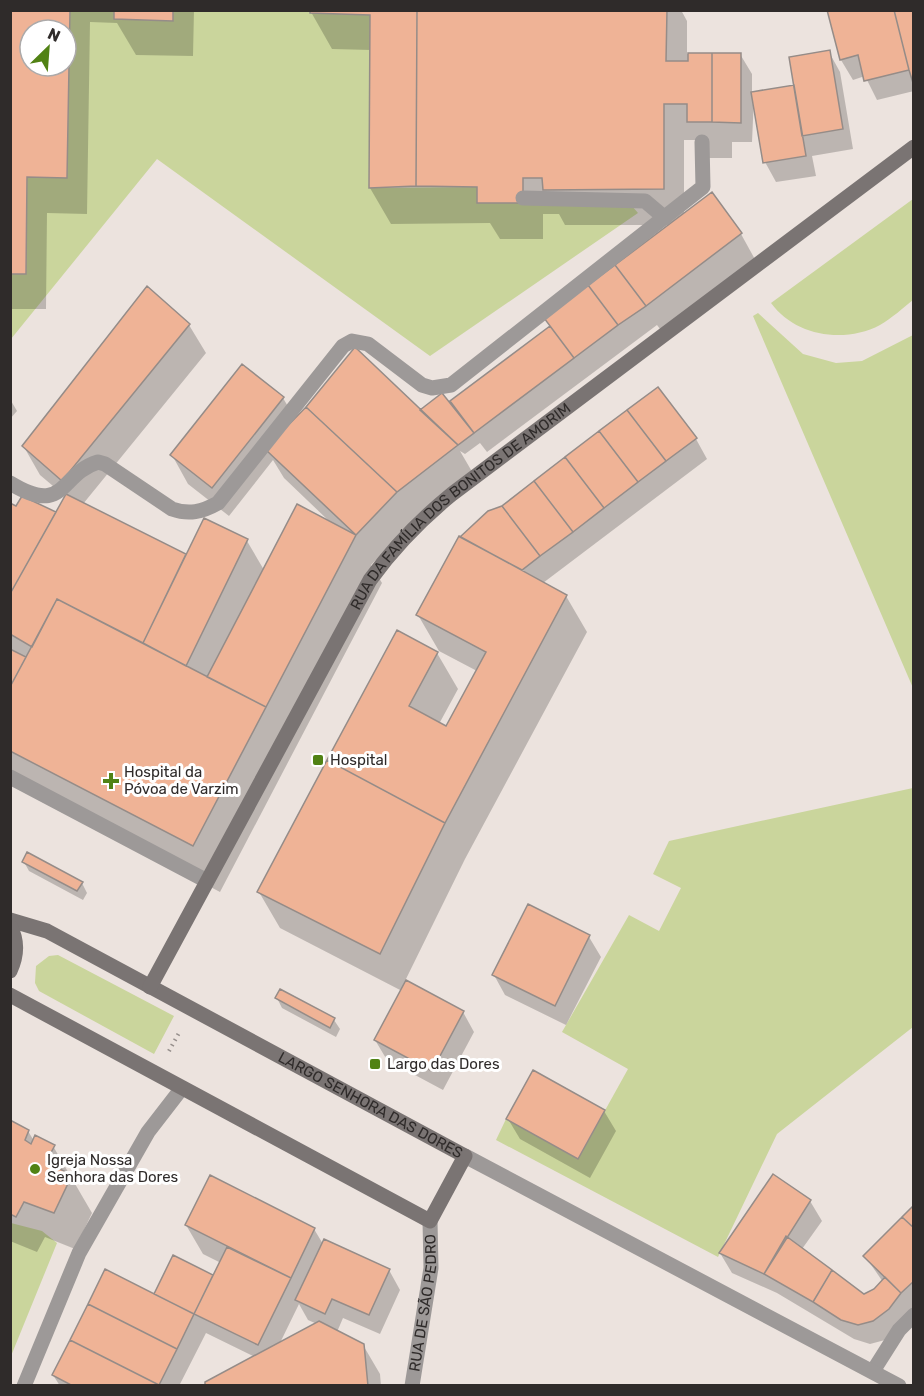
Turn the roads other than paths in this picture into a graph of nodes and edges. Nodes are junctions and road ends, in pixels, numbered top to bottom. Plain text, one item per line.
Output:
1 (702, 142) dead end
2 (914, 147) edge
3 (523, 198) dead end
4 (664, 218) junction
5 (10, 483) edge
6 (10, 777) edge
7 (207, 881) junction
8 (10, 920) edge
9 (10, 926) edge
10 (10, 971) edge
11 (150, 987) junction
12 (10, 995) edge
13 (183, 1088) junction
14 (465, 1156) junction
15 (430, 1221) junction
16 (914, 1315) edge
17 (873, 1371) junction
18 (24, 1386) edge
19 (412, 1386) edge
20 (899, 1386) edge

1 - 4 street
2 - 7 main road, RUA DA FAMÍLIA DOS BONITOS DE AMORIM
3 - 4 street
4 - 5 street
6 - 7 street
7 - 11 main road, RUA DA FAMÍLIA DOS BONITOS DE AMORIM
8 - 11 main road, LARGO SENHORA DAS DORES
9 - 10 main road
11 - 14 main road, LARGO SENHORA DAS DORES
12 - 13 main road
13 - 15 main road
13 - 18 street
14 - 15 main road, LARGO SENHORA DAS DORES
14 - 17 street
15 - 19 street, RUA DE SÃO PEDRO
16 - 17 street
17 - 20 street

